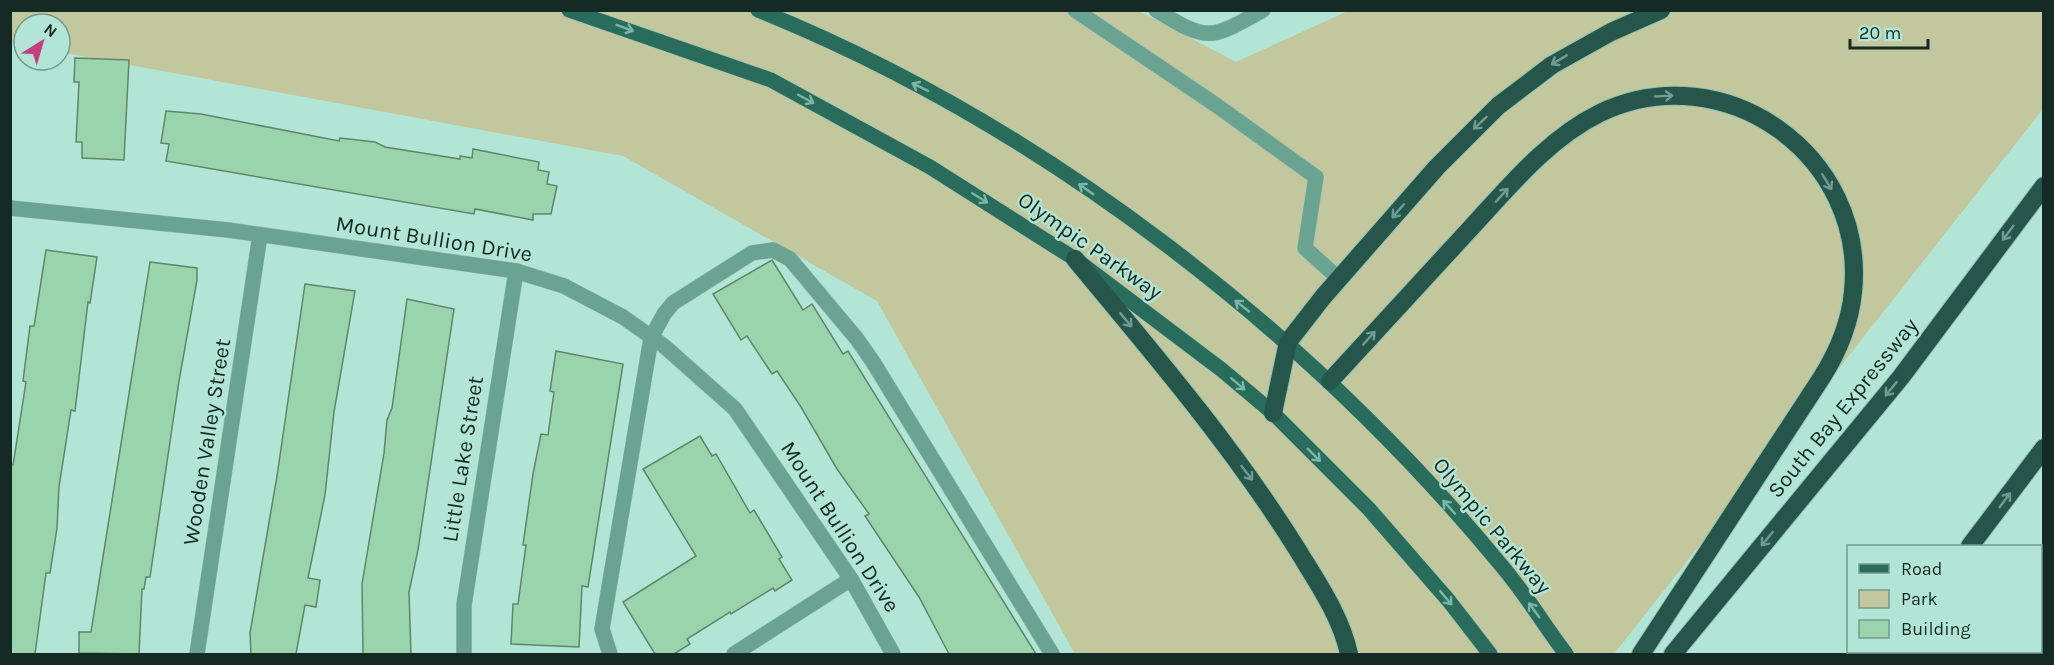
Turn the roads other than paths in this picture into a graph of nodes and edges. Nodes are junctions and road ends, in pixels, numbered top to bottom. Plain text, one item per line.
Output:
1 (569, 10) edge
2 (758, 10) edge
3 (1075, 10) edge
4 (1156, 10) edge
5 (1263, 10) edge
6 (1661, 10) edge
7 (2043, 186) edge
8 (10, 208) edge
9 (260, 235) junction
10 (1075, 259) junction
11 (516, 271) junction
12 (1339, 279) junction
13 (651, 338) junction
14 (1288, 342) junction
15 (1330, 381) junction
16 (1273, 414) junction
17 (2043, 448) edge
18 (1971, 545) edge
19 (851, 579) junction
20 (1674, 653) edge
21 (197, 654) edge
22 (464, 654) edge
23 (610, 654) edge
24 (734, 654) edge
25 (893, 654) edge
26 (1052, 654) edge
27 (1349, 654) edge
28 (1490, 654) edge
29 (1566, 654) edge
30 (1641, 654) edge

1 -> 10 main road, Olympic Parkway
14 -> 2 main road, Olympic Parkway
3 - 12 street
4 - 5 street
6 -> 12 highway
7 -> 20 highway, South Bay Expressway
8 - 9 street, Mount Bullion Drive
9 - 11 street, Mount Bullion Drive
9 - 21 street, Wooden Valley Street
10 -> 16 main road, Olympic Parkway
10 -> 27 highway
11 - 13 street, Mount Bullion Drive
11 - 22 street, Little Lake Street
12 - 14 highway
13 - 19 street, Mount Bullion Drive
13 - 23 street
13 - 26 street
14 - 15 main road, Olympic Parkway
14 - 16 highway
29 -> 15 main road, Olympic Parkway
15 -> 30 highway
16 -> 28 main road, Olympic Parkway
18 -> 17 highway
19 - 24 street
19 - 25 street, Mount Bullion Drive

